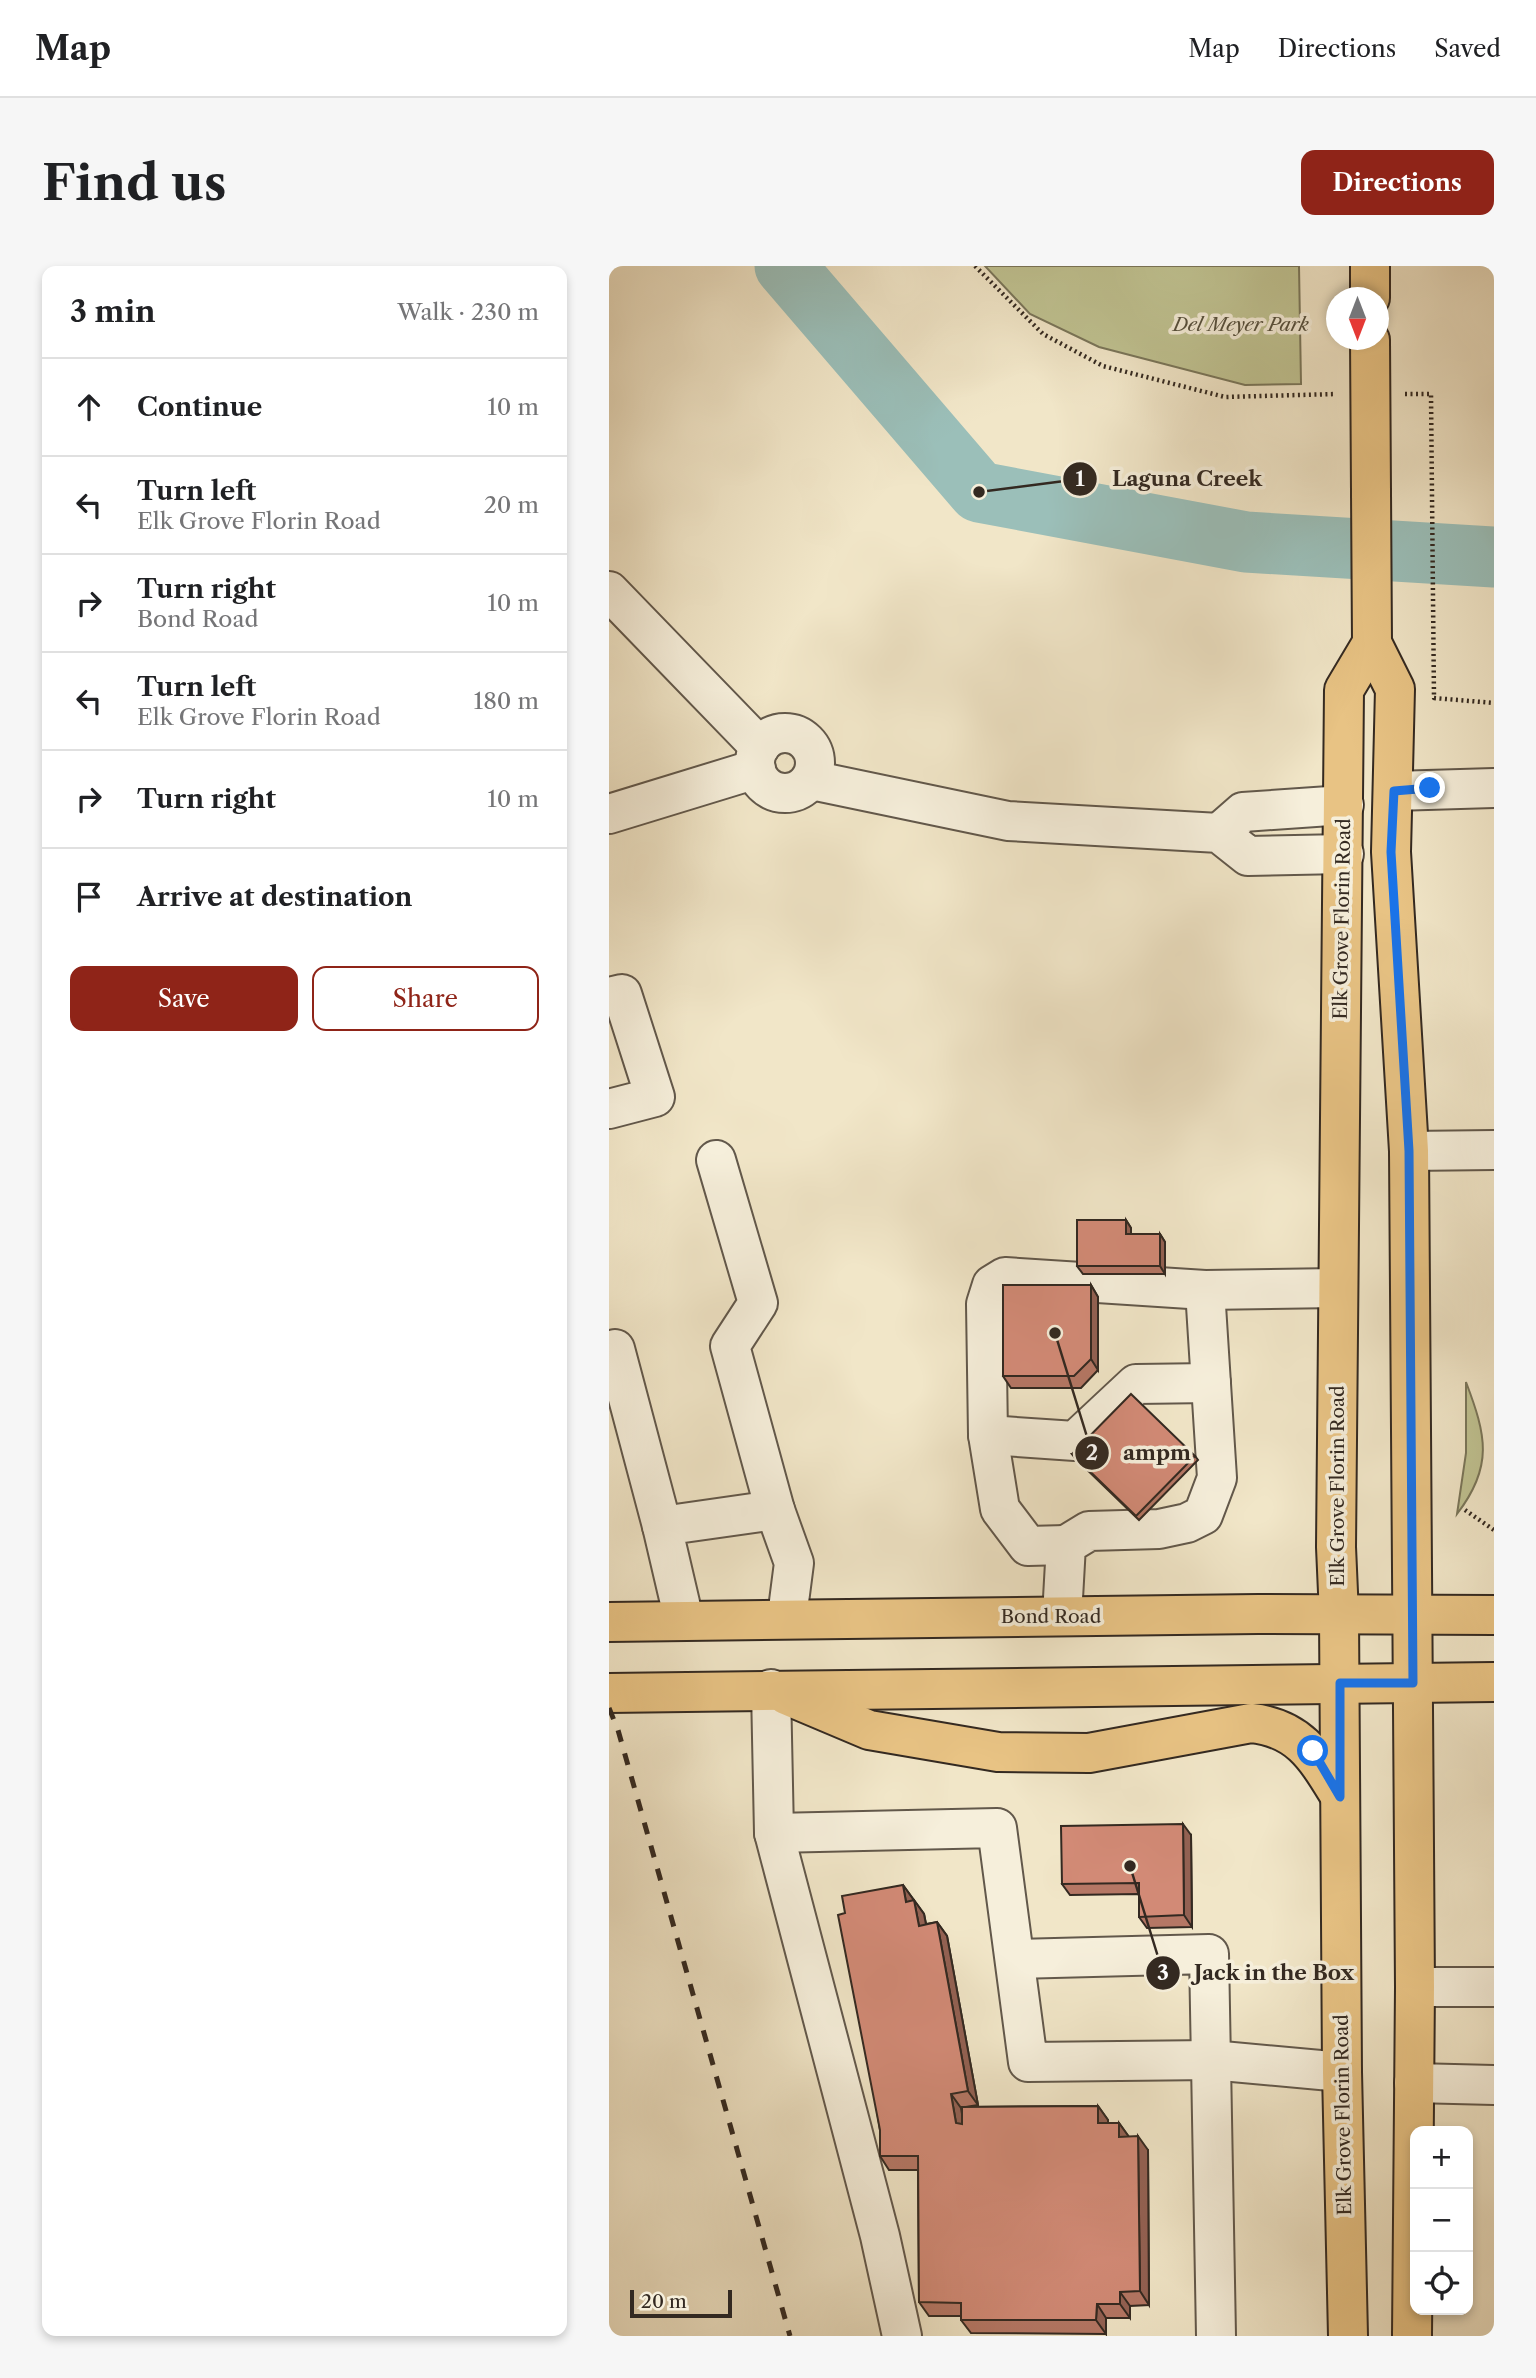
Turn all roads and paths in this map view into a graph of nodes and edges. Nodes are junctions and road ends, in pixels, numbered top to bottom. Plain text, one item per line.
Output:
1 (975, 266) edge
2 (1370, 266) edge
3 (1370, 287) edge
4 (1370, 350) edge
5 (1431, 394) dead end
6 (1309, 395) dead end
7 (609, 591) edge
8 (1372, 643) junction
9 (1494, 703) edge
10 (758, 758) junction
11 (811, 780) junction
12 (1494, 788) edge
13 (1394, 791) junction
14 (1344, 805) junction
15 (609, 814) edge
16 (1219, 833) junction
17 (1344, 853) junction
18 (1400, 972) junction
19 (609, 997) edge
20 (609, 1108) edge
21 (1494, 1150) edge
22 (1409, 1151) junction
23 (716, 1160) dead end
24 (1337, 1288) junction
25 (1205, 1290) junction
26 (615, 1349) dead end
27 (1211, 1383) junction
28 (988, 1435) junction
29 (775, 1510) junction
30 (1465, 1510) dead end
31 (662, 1526) junction
32 (1494, 1530) edge
33 (1066, 1545) junction
34 (1339, 1615) junction
35 (1494, 1615) edge
36 (1062, 1616) junction
37 (1412, 1616) junction
38 (787, 1618) junction
39 (684, 1620) junction
40 (609, 1622) edge
41 (1494, 1682) edge
42 (1340, 1683) junction
43 (1413, 1683) junction
44 (771, 1689) junction
45 (609, 1693) edge
46 (1340, 1797) junction
47 (774, 1833) junction
48 (1015, 1959) junction
49 (1415, 1987) junction
50 (1494, 1987) edge
51 (1211, 2060) junction
52 (1342, 2072) junction
53 (1413, 2082) junction
54 (1494, 2085) edge
55 (902, 2336) edge
56 (1216, 2336) edge
57 (1348, 2336) edge
58 (1412, 2336) edge

1 - 6 path
2 - 3 main road
4 - 8 main road
5 - 9 path
7 - 10 street
8 - 13 main road
8 - 14 main road, Elk Grove Florin Road
10 - 11 street
10 - 11 street
10 - 15 street
11 - 16 street
12 - 13 street
13 - 18 main road
14 - 16 street
14 - 17 main road, Elk Grove Florin Road
14 - 18 main road
16 - 17 street
17 - 24 main road, Elk Grove Florin Road
18 - 22 main road
19 - 20 street
21 - 22 street
22 - 37 main road
23 - 29 street
24 - 25 street
24 - 34 main road, Elk Grove Florin Road
25 - 27 street
25 - 28 street
26 - 31 street
27 - 28 street
27 - 33 street
28 - 33 street
29 - 31 street
29 - 38 street
30 - 32 path
31 - 39 street
33 - 36 street
34 - 36 main road, Bond Road
34 - 37 main road, Bond Road
34 - 42 main road, Elk Grove Florin Road
35 - 37 main road, Bond Road
36 - 38 main road, Bond Road
37 - 43 main road
38 - 39 main road, Bond Road
39 - 40 main road, Bond Road
41 - 43 main road
42 - 43 main road
42 - 44 main road
42 - 46 main road, Elk Grove Florin Road
43 - 49 main road
44 - 45 main road
44 - 46 main road
44 - 47 street
46 - 52 main road, Elk Grove Florin Road
47 - 48 street
47 - 55 street
48 - 51 street
48 - 51 street
49 - 50 street
49 - 53 main road
51 - 52 street
51 - 56 street
52 - 57 main road, Elk Grove Florin Road
53 - 54 street
53 - 58 main road

